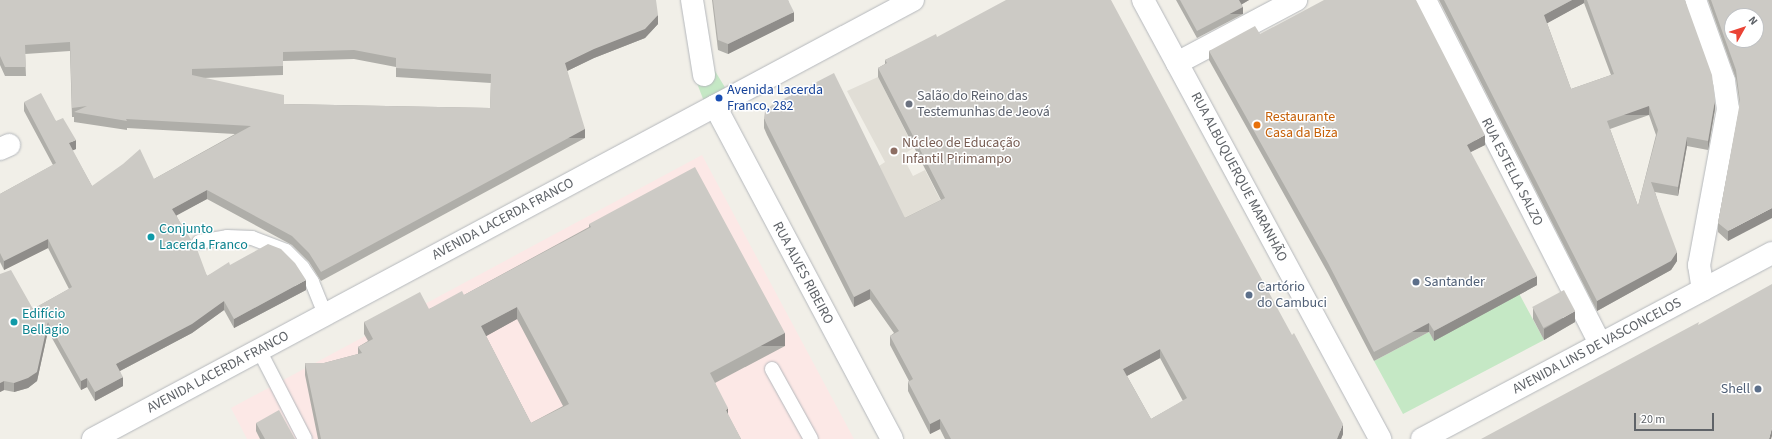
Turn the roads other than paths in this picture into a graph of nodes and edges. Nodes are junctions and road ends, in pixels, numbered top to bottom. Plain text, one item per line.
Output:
1 (692, 0) edge
2 (914, 0) edge
3 (1143, 0) edge
4 (1296, 0) edge
5 (1425, 0) edge
6 (1695, 0) edge
7 (1177, 63) junction
8 (704, 75) dead end
9 (714, 106) junction
10 (199, 242) dead end
11 (1772, 253) edge
12 (1703, 290) junction
13 (325, 314) junction
14 (1600, 344) junction
15 (259, 350) junction
16 (772, 369) dead end
17 (94, 439) edge
18 (305, 439) edge
19 (810, 439) edge
20 (892, 439) edge
21 (1380, 439) edge
22 (1422, 439) edge

1 - 8 street
2 - 9 street, AVENIDA LACERDA FRANCO
3 - 7 street, RUA ALBUQUERQUE MARANHÃO
4 - 7 street
5 - 14 street, RUA ESTELLA SALZO
6 - 12 street
7 - 21 street, RUA ALBUQUERQUE MARANHÃO
9 - 13 street, AVENIDA LACERDA FRANCO
9 - 20 street, RUA ALVES RIBEIRO
10 - 13 lane
11 - 12 street, AVENIDA LINS DE VASCONCELOS
12 - 14 street, AVENIDA LINS DE VASCONCELOS
13 - 15 street, AVENIDA LACERDA FRANCO
14 - 22 street, AVENIDA LINS DE VASCONCELOS
15 - 17 street, AVENIDA LACERDA FRANCO
15 - 18 lane
16 - 19 lane

